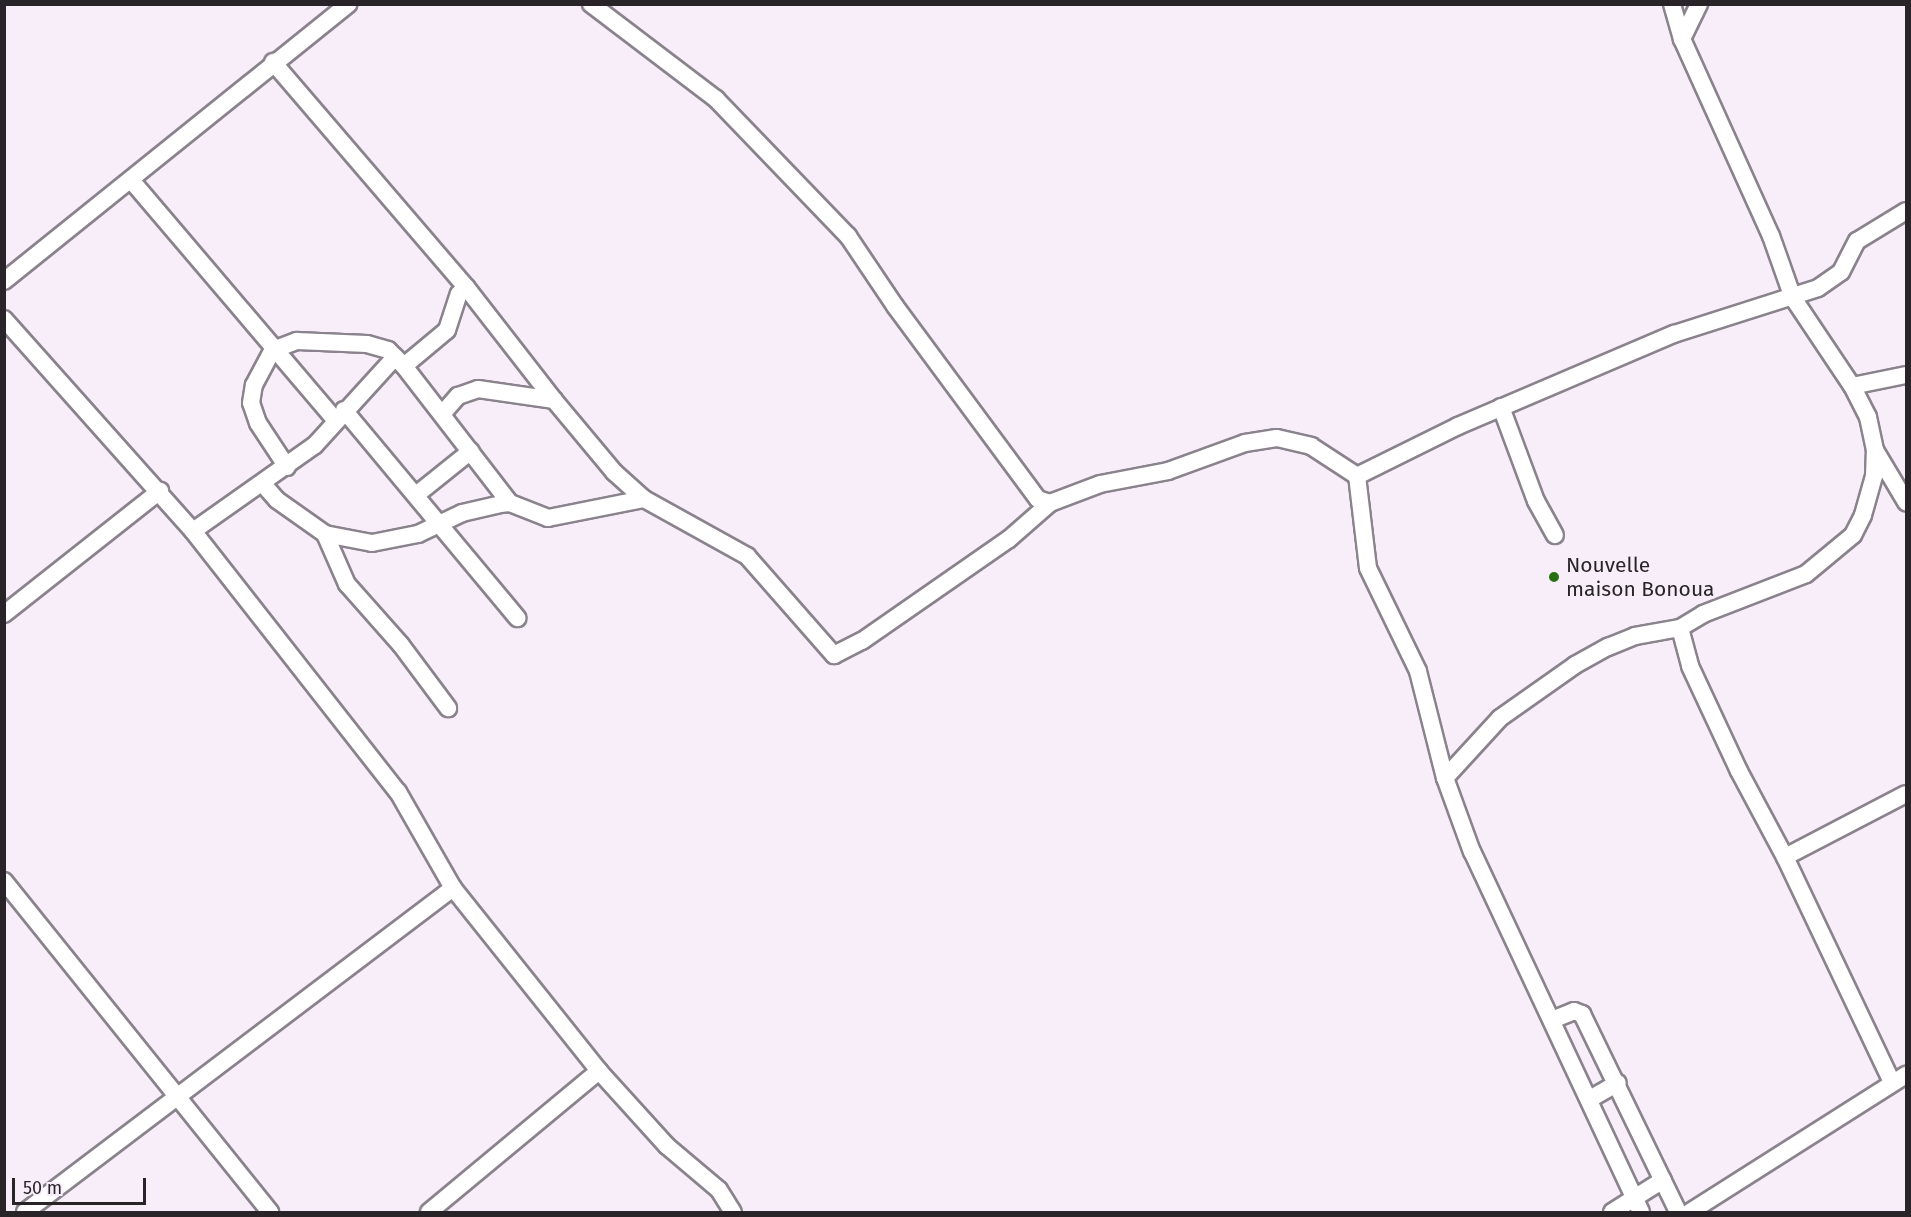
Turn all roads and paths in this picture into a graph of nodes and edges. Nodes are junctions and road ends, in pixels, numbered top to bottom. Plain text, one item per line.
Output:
1 (348, 4) edge
2 (591, 4) edge
3 (1672, 4) edge
4 (1700, 4) edge
5 (1682, 39) junction
6 (273, 62) junction
7 (131, 180) junction
8 (1906, 211) edge
9 (4, 282) edge
10 (466, 287) junction
11 (1793, 298) junction
12 (4, 319) edge
13 (273, 350) junction
14 (400, 361) junction
15 (1906, 375) edge
16 (1852, 386) junction
17 (554, 399) junction
18 (1501, 407) junction
19 (443, 413) junction
20 (340, 415) junction
21 (1875, 450) junction
22 (471, 451) junction
23 (287, 467) junction
24 (1357, 476) junction
25 (263, 484) junction
26 (160, 491) junction
27 (416, 495) junction
28 (644, 499) junction
29 (1906, 502) edge
30 (510, 503) junction
31 (1050, 503) junction
32 (438, 524) junction
33 (193, 531) junction
34 (325, 534) junction
35 (1555, 535) dead end
36 (4, 614) edge
37 (517, 618) dead end
38 (1680, 628) junction
39 (448, 708) dead end
40 (1445, 778) junction
41 (1906, 794) edge
42 (1785, 857) junction
43 (4, 881) edge
44 (453, 888) junction
45 (1552, 1020) junction
46 (598, 1071) junction
47 (1899, 1078) edge
48 (1618, 1083) junction
49 (177, 1095) junction
50 (1590, 1099) junction
51 (1663, 1180) junction
52 (1637, 1205) edge
53 (25, 1212) edge
54 (270, 1212) edge
55 (429, 1212) edge
56 (733, 1212) edge
57 (1612, 1212) edge
58 (1678, 1212) edge
59 (1690, 1212) edge

1 - 6 street
2 - 31 street
3 - 5 street
4 - 5 street
5 - 11 street
6 - 7 street
6 - 10 street
7 - 9 street
7 - 13 street
8 - 11 street
10 - 14 street
10 - 17 street
11 - 16 street
11 - 18 street
12 - 26 street
13 - 14 street
13 - 20 street
13 - 23 street
14 - 19 street
14 - 20 street
15 - 16 street
16 - 21 street
17 - 19 street
17 - 28 street
18 - 24 street
18 - 35 street
19 - 22 street
20 - 23 street
20 - 27 street
21 - 29 street
21 - 38 street
22 - 27 street
22 - 30 street
23 - 25 street
24 - 31 street
24 - 40 street
25 - 33 street
25 - 34 street
26 - 33 street
26 - 36 street
27 - 32 street
28 - 30 street
28 - 31 street
30 - 32 street
32 - 34 street
32 - 37 street
33 - 44 street
34 - 39 street
38 - 40 street
38 - 42 street
40 - 45 street
41 - 42 street
42 - 47 street
43 - 49 street
44 - 46 street
44 - 49 street
45 - 48 street
45 - 50 street
46 - 55 street
46 - 56 street
47 - 59 street
48 - 50 street
48 - 51 street
49 - 53 street
49 - 54 street
50 - 52 street
51 - 52 street
51 - 58 street
52 - 57 street

